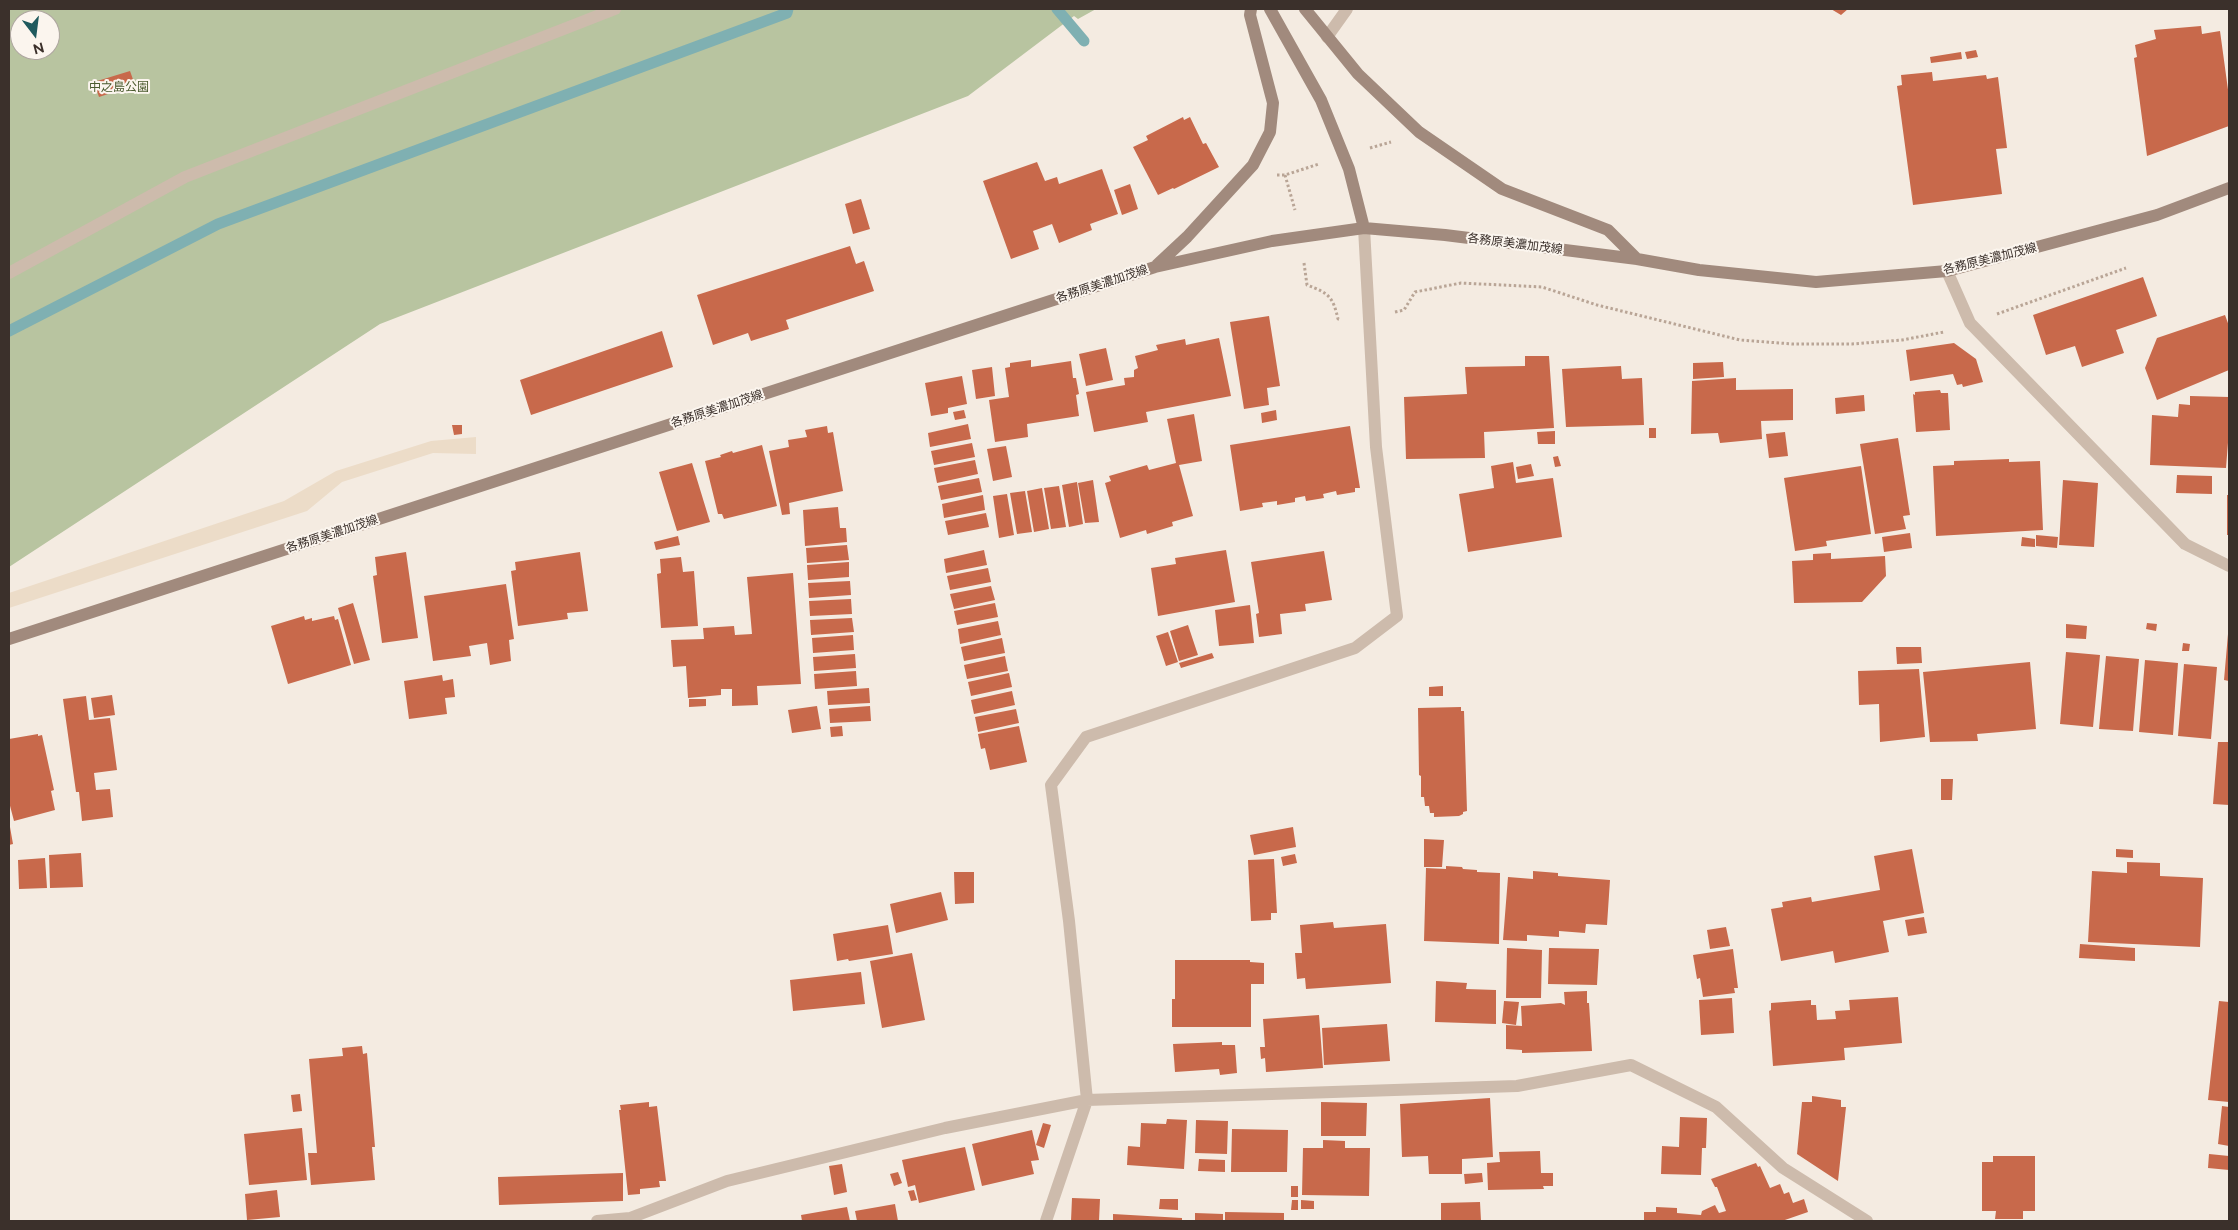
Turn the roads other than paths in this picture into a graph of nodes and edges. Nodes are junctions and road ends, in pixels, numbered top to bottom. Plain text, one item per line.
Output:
1 (614, 9) edge
2 (1250, 9) edge
3 (1270, 9) edge
4 (1305, 9) edge
5 (1347, 9) edge
6 (1327, 37) junction
7 (2229, 188) edge
8 (1364, 228) junction
9 (1637, 259) junction
10 (1155, 267) junction
11 (1947, 271) junction
12 (9, 273) edge
13 (2229, 566) edge
14 (9, 639) edge
15 (1088, 1100) junction
16 (597, 1221) edge
17 (1046, 1221) edge
18 (1867, 1221) edge

1 - 12 street
2 - 10 main road
3 - 8 main road
4 - 6 main road
5 - 6 street
6 - 9 main road
7 - 11 main road, 各務原美濃加茂線
8 - 9 main road, 各務原美濃加茂線
8 - 10 main road, 各務原美濃加茂線
8 - 15 street
9 - 11 main road, 各務原美濃加茂線
10 - 14 main road, 各務原美濃加茂線
11 - 13 street
15 - 16 street
15 - 17 street
15 - 18 street

